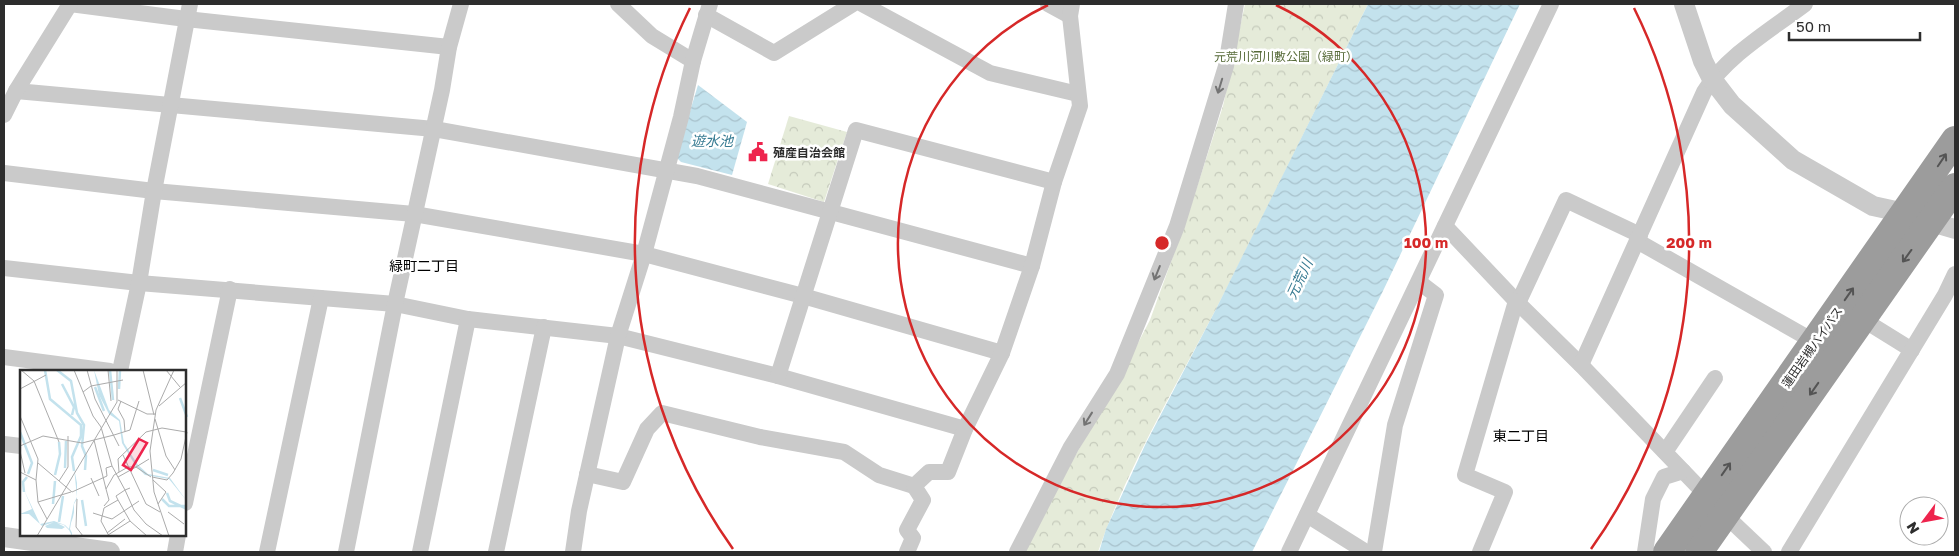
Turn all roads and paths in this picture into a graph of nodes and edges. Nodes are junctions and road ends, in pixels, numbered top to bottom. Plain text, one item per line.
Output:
1 (70, 4) edge
2 (461, 4) edge
3 (618, 4) edge
4 (853, 4) edge
5 (862, 4) edge
6 (1048, 4) edge
7 (1236, 4) edge
8 (1551, 4) edge
9 (1684, 4) edge
10 (1805, 4) edge
11 (708, 9) edge
12 (1071, 10) edge
13 (188, 11) edge
14 (449, 47) junction
15 (693, 61) junction
16 (1712, 79) junction
17 (16, 91) junction
18 (1078, 94) junction
19 (171, 105) junction
20 (4, 115) edge
21 (434, 129) junction
22 (1955, 140) edge
23 (666, 170) junction
24 (4, 173) edge
25 (1054, 182) junction
26 (1955, 187) edge
27 (154, 191) junction
28 (831, 212) junction
29 (1905, 213) junction
30 (414, 214) junction
31 (1943, 225) edge
32 (1445, 226) junction
33 (1638, 238) junction
34 (644, 254) junction
35 (1032, 266) junction
36 (4, 268) edge
37 (1955, 274) edge
38 (1419, 282) junction
39 (139, 283) junction
40 (230, 289) junction
41 (803, 296) junction
42 (321, 298) junction
43 (1517, 302) junction
44 (395, 304) junction
45 (468, 319) junction
46 (1862, 319) junction
47 (544, 327) junction
48 (618, 336) junction
49 (1816, 342) junction
50 (1912, 350) junction
51 (1002, 353) junction
52 (4, 357) edge
53 (1581, 365) junction
54 (102, 370) edge
55 (120, 370) edge
56 (778, 376) junction
57 (1715, 378) dead end
58 (965, 429) junction
59 (4, 444) edge
60 (20, 446) edge
61 (1665, 452) junction
62 (1683, 471) junction
63 (587, 474) junction
64 (914, 486) junction
65 (1707, 496) junction
66 (186, 498) edge
67 (1307, 515) junction
68 (1726, 516) junction
69 (178, 536) edge
70 (4, 537) edge
71 (82, 542) edge
72 (110, 552) edge
73 (175, 552) edge
74 (266, 552) edge
75 (346, 552) edge
76 (420, 552) edge
77 (496, 552) edge
78 (573, 552) edge
79 (907, 552) edge
80 (1017, 552) edge
81 (1289, 552) edge
82 (1366, 552) edge
83 (1374, 552) edge
84 (1480, 552) edge
85 (1645, 552) edge
86 (1667, 552) edge
87 (1699, 552) edge
88 (1764, 552) edge
89 (1789, 552) edge

1 - 13 street
1 - 17 street
2 - 14 street
3 - 15 street
4 - 11 street
5 - 18 street
6 - 12 street
7 -> 80 street
8 - 32 street
9 - 16 street
10 - 16 street
11 - 15 street
12 - 18 street
13 - 14 street
13 - 19 street
14 - 21 street
15 - 23 street
16 - 29 street
16 - 33 street
17 - 19 street
17 - 20 street
18 - 25 street
19 - 21 street
19 - 27 street
21 - 23 street
21 - 30 street
29 -> 22 highway, 蓮田岩槻バイパス
23 - 28 street
23 - 34 street
24 - 27 street
25 - 28 street
25 - 35 street
26 - 31 highway, 蓮田岩槻バイパス
27 - 30 street
27 - 39 street
28 - 35 street
28 - 41 street
49 -> 29 highway, 蓮田岩槻バイパス
30 - 34 street
30 - 44 street
31 -> 46 highway, 蓮田岩槻バイパス
32 - 38 street
32 - 43 street
33 - 43 street
33 - 49 street
33 - 53 street
34 - 41 street
34 - 48 street
35 - 51 street
36 - 39 street
37 - 50 street
38 - 67 street
38 - 83 street
39 - 40 street
39 - 55 street
40 - 42 street
40 - 66 street
41 - 51 street
41 - 56 street
42 - 44 street
42 - 74 street
43 - 53 street
43 - 84 street
44 - 45 street
44 - 75 street
45 - 47 street
45 - 76 street
46 - 50 street
46 -> 68 highway, 蓮田岩槻バイパス
47 - 48 street
47 - 77 street
48 - 56 street
48 - 63 street
65 -> 49 highway, 蓮田岩槻バイパス
50 - 89 street
51 - 58 street
52 - 54 street
53 - 61 street
56 - 58 street
57 - 61 street
58 - 64 street
59 - 60 street
61 - 62 street
62 - 65 street
62 - 85 street
63 - 64 street
63 - 78 street
64 - 79 street
65 - 86 highway, 蓮田岩槻バイパス
67 - 81 street
67 - 82 street
68 - 87 highway, 蓮田岩槻バイパス
68 - 88 street
69 - 73 street
70 - 71 street
71 - 72 street

